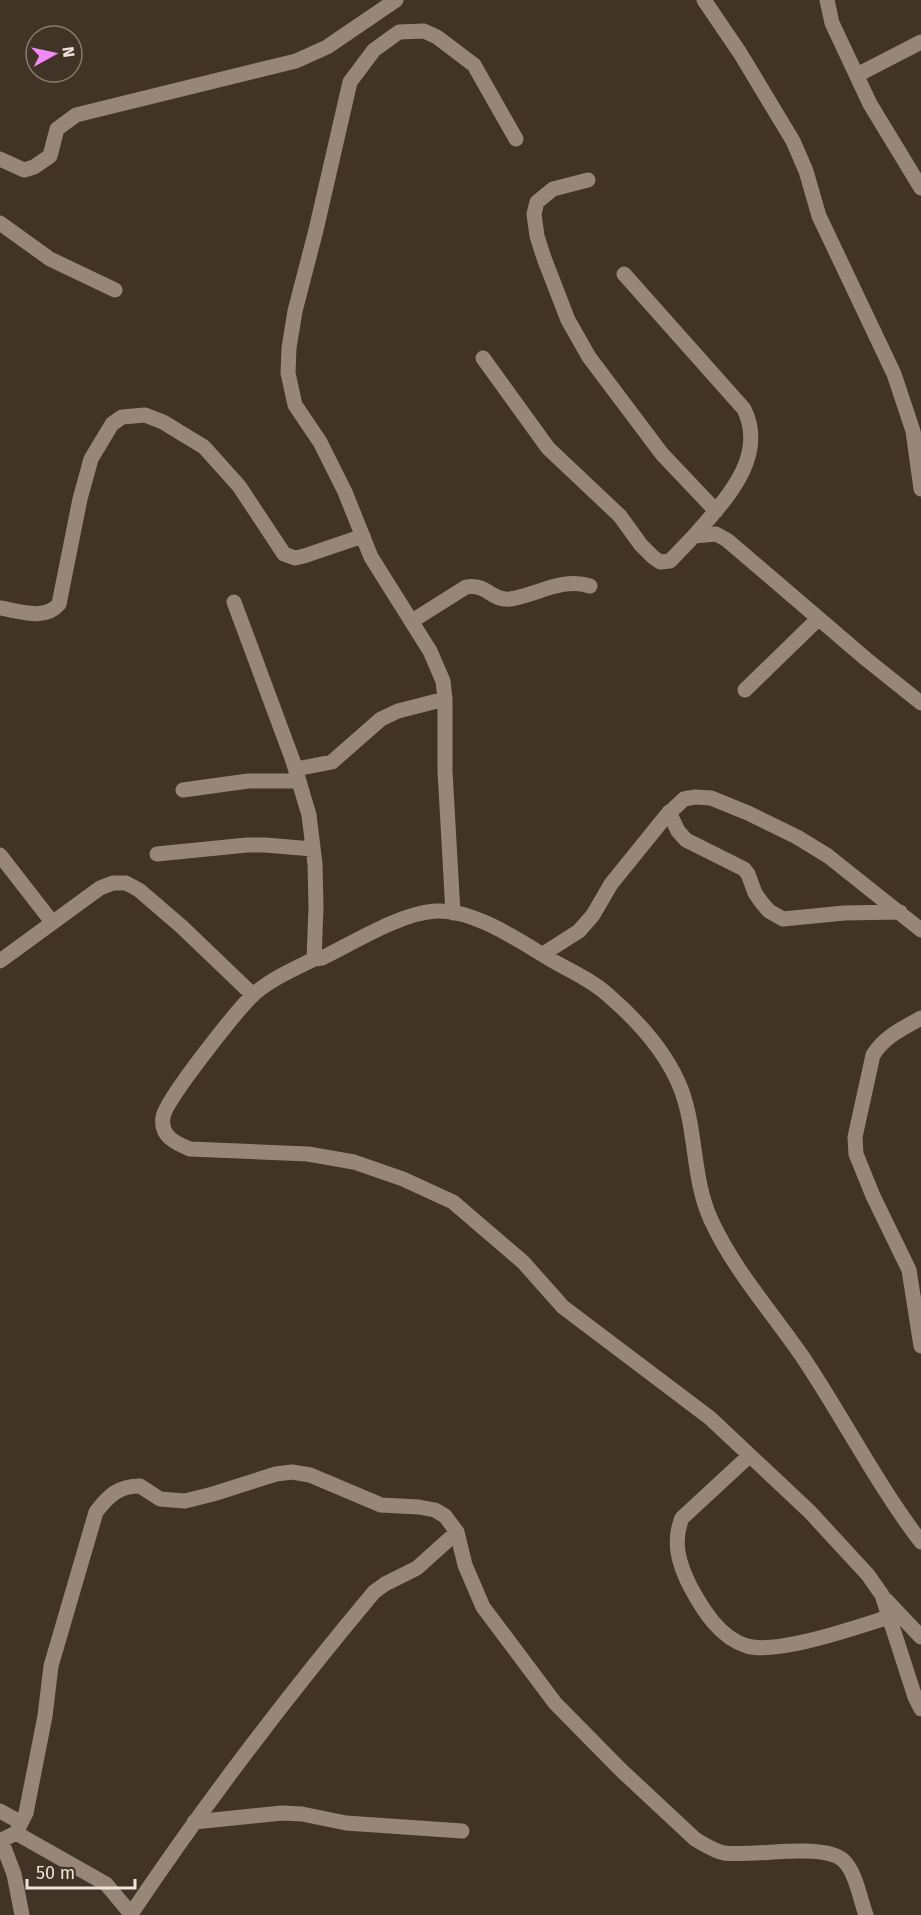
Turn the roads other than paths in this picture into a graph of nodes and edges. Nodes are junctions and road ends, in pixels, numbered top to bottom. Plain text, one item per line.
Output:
1 (396, 0) edge
2 (704, 0) edge
3 (827, 0) edge
4 (921, 42) edge
5 (857, 75) junction
6 (516, 139) dead end
7 (0, 159) edge
8 (588, 180) dead end
9 (921, 188) edge
10 (0, 223) edge
11 (624, 274) dead end
12 (115, 290) dead end
13 (483, 358) dead end
14 (921, 489) edge
15 (716, 510) junction
16 (363, 536) junction
17 (694, 536) junction
18 (590, 586) dead end
19 (234, 602) dead end
20 (0, 608) edge
21 (818, 619) junction
22 (412, 621) junction
23 (745, 690) dead end
24 (445, 699) junction
25 (921, 703) edge
26 (297, 775) junction
27 (183, 790) dead end
28 (669, 812) junction
29 (314, 849) junction
30 (0, 855) edge
31 (158, 855) dead end
32 (900, 912) junction
33 (453, 913) junction
34 (52, 922) junction
35 (921, 930) edge
36 (543, 954) junction
37 (314, 959) junction
38 (0, 961) edge
39 (253, 995) junction
40 (921, 1018) edge
41 (921, 1346) edge
42 (749, 1455) junction
43 (458, 1532) junction
44 (921, 1542) edge
45 (882, 1595) junction
46 (889, 1617) junction
47 (921, 1637) edge
48 (921, 1709) edge
49 (0, 1811) edge
50 (194, 1822) junction
51 (18, 1828) junction
52 (462, 1831) dead end
53 (1, 1840) edge
54 (22, 1915) edge
55 (131, 1915) edge
56 (866, 1915) edge

1 - 7 street
2 - 14 street
3 - 5 street
4 - 5 street
5 - 9 street
6 - 16 street
8 - 15 street
10 - 12 street
11 - 15 street
13 - 17 street
15 - 17 street
16 - 20 street
16 - 22 street
17 - 21 street
18 - 22 street
19 - 26 street
21 - 23 street
21 - 25 street
22 - 24 street
24 - 26 street
24 - 33 street
26 - 27 street
26 - 29 street
28 - 32 street
28 - 32 street
28 - 36 street
29 - 31 street
29 - 37 street
30 - 34 street
32 - 35 street
33 - 36 street
33 - 37 street
34 - 38 street
34 - 39 street
36 - 44 street
37 - 39 street
39 - 42 street
40 - 41 street
42 - 45 street
42 - 46 street
43 - 50 street
43 - 51 street
43 - 56 street
45 - 46 street
45 - 47 street
46 - 48 street
49 - 51 street
50 - 52 street
50 - 55 street
51 - 53 street
51 - 55 street
53 - 54 street

